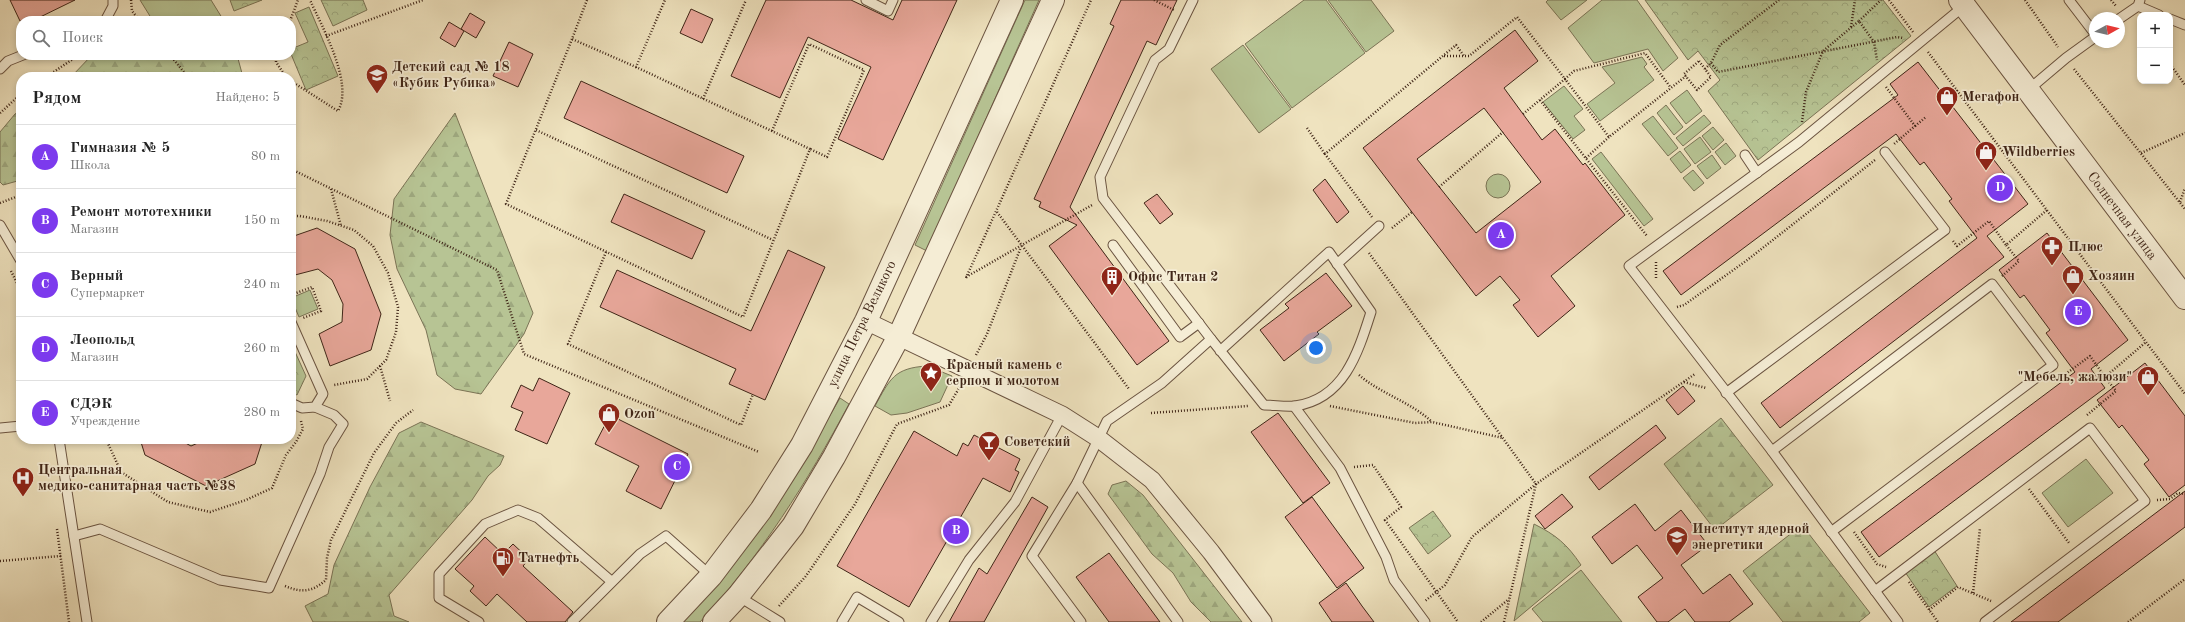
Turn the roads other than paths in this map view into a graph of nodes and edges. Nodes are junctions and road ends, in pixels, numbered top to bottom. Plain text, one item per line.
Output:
1 (113, 0) edge
2 (866, 0) edge
3 (893, 0) edge
4 (1012, 0) edge
5 (1053, 0) edge
6 (1193, 0) edge
7 (2069, 0) edge
8 (1962, 3) edge
9 (2139, 3) edge
10 (2154, 12) edge
11 (2125, 14) edge
12 (108, 16) edge
13 (2173, 20) edge
14 (2185, 25) edge
15 (2089, 27) edge
16 (2089, 40) edge
17 (0, 55) edge
18 (16, 58) edge
19 (8, 61) junction
20 (0, 69) edge
21 (2027, 90) junction
22 (1885, 152) road end
23 (1745, 155) dead end
24 (1757, 173) junction
25 (1377, 224) road end
26 (0, 225) edge
27 (1113, 245) dead end
28 (16, 252) edge
29 (1337, 264) junction
30 (2185, 298) edge
31 (866, 321) junction
32 (1199, 323) junction
33 (296, 334) edge
34 (899, 336) junction
35 (1211, 339) junction
36 (1220, 351) junction
37 (1726, 393) junction
38 (296, 405) edge
39 (1294, 406) junction
40 (314, 407) junction
41 (1062, 415) junction
42 (16, 426) edge
43 (0, 428) edge
44 (1098, 438) junction
45 (60, 444) edge
46 (1772, 451) junction
47 (1077, 483) junction
48 (1831, 532) junction
49 (74, 536) junction
50 (711, 576) junction
51 (611, 581) junction
52 (1875, 591) junction
53 (738, 596) junction
54 (87, 622) edge
55 (478, 622) edge
56 (572, 622) edge
57 (668, 622) edge
58 (714, 622) edge
59 (780, 622) edge
60 (842, 622) edge
61 (899, 622) edge
62 (931, 622) edge
63 (1081, 622) edge
64 (1178, 622) edge
65 (1263, 622) edge
66 (1425, 622) edge
67 (1898, 622) edge
68 (1985, 622) edge

1 - 12 lane
2 - 3 lane
4 - 31 street, улица Петра Великого
5 - 34 street
6 - 32 lane
7 - 15 lane
8 - 21 street, Солнечная улица
8 - 24 lane
9 - 10 lane
9 - 11 lane
13 - 14 lane
16 - 21 lane
17 - 19 lane
18 - 19 lane
19 - 20 lane
21 - 30 street, Солнечная улица
22 - 37 lane
23 - 24 lane
24 - 37 lane
25 - 29 lane
26 - 28 lane
27 - 32 lane
29 - 36 lane
29 - 39 lane
31 - 34 street
31 - 50 street, улица Петра Великого
32 - 35 lane
33 - 40 lane
34 - 41 street
34 - 53 street
35 - 36 lane
35 - 44 lane
36 - 39 lane
37 - 46 lane
38 - 40 lane
39 - 66 lane
40 - 49 lane
41 - 44 street
41 - 62 lane
42 - 43 lane
44 - 47 lane
44 - 65 street
45 - 49 lane
46 - 48 lane
46 - 48 lane
47 - 63 lane
47 - 64 lane
48 - 52 lane
49 - 54 lane
50 - 51 lane
50 - 57 street, улица Петра Великого
51 - 55 lane
51 - 56 lane
52 - 67 lane
52 - 68 lane
53 - 58 street
53 - 59 lane
60 - 61 lane

